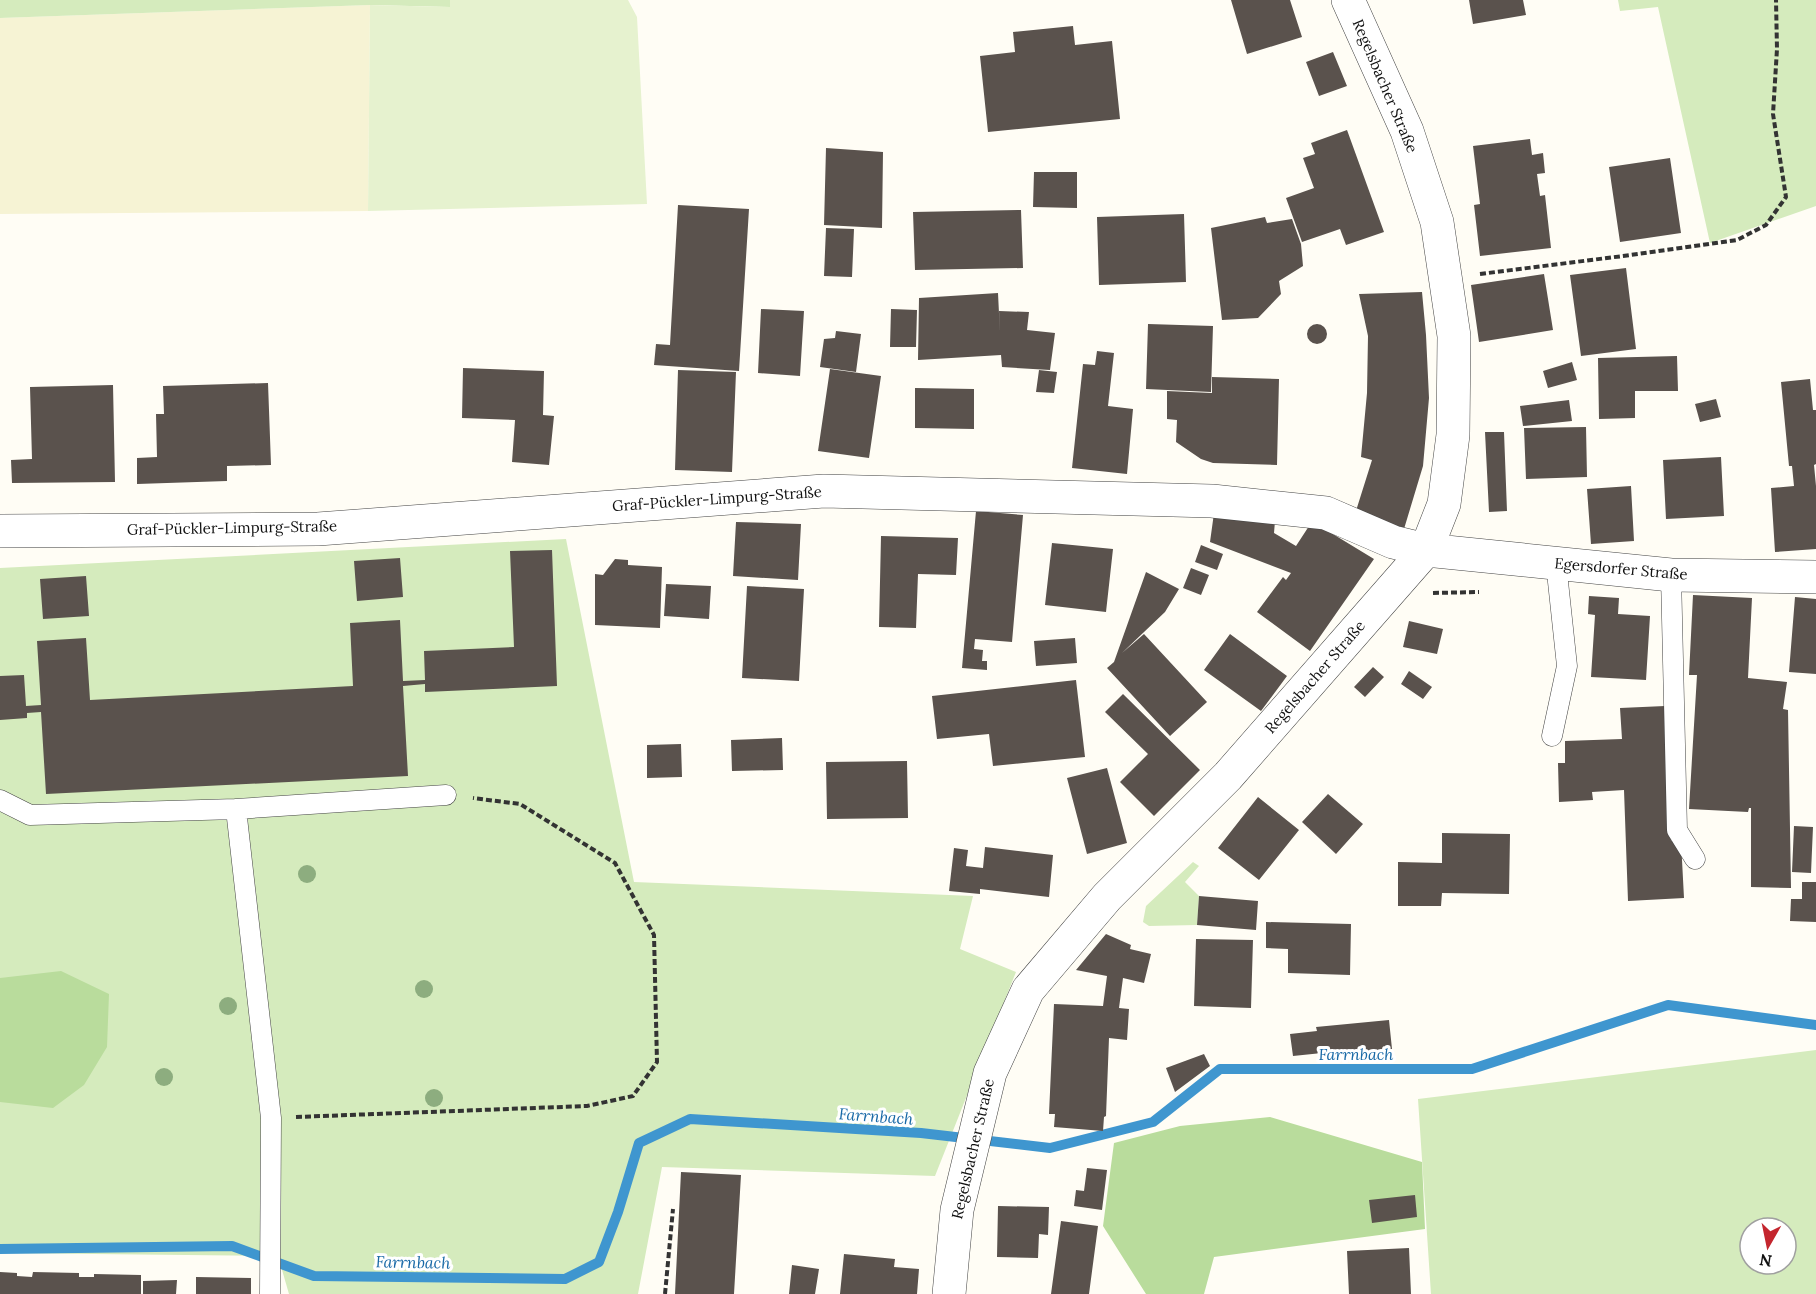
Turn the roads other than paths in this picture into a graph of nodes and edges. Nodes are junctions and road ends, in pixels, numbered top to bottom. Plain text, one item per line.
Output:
1 (1348, 0) edge
2 (0, 531) edge
3 (1426, 550) junction
4 (1556, 563) junction
5 (1671, 575) junction
6 (1816, 576) edge
7 (1552, 736) dead end
8 (446, 795) road end
9 (0, 800) edge
10 (236, 809) junction
11 (1695, 860) dead end
12 (270, 1294) edge
13 (949, 1294) edge

1 - 3 street, Regelsbacher Straße
2 - 3 street, Graf-Pückler-Limpurg-Straße
3 - 4 street, Egersdorfer Straße
3 - 13 street, Regelsbacher Straße
4 - 5 street, Egersdorfer Straße
4 - 7 lane
5 - 6 street, Egersdorfer Straße
5 - 11 lane
8 - 10 lane
9 - 10 lane
10 - 12 lane

